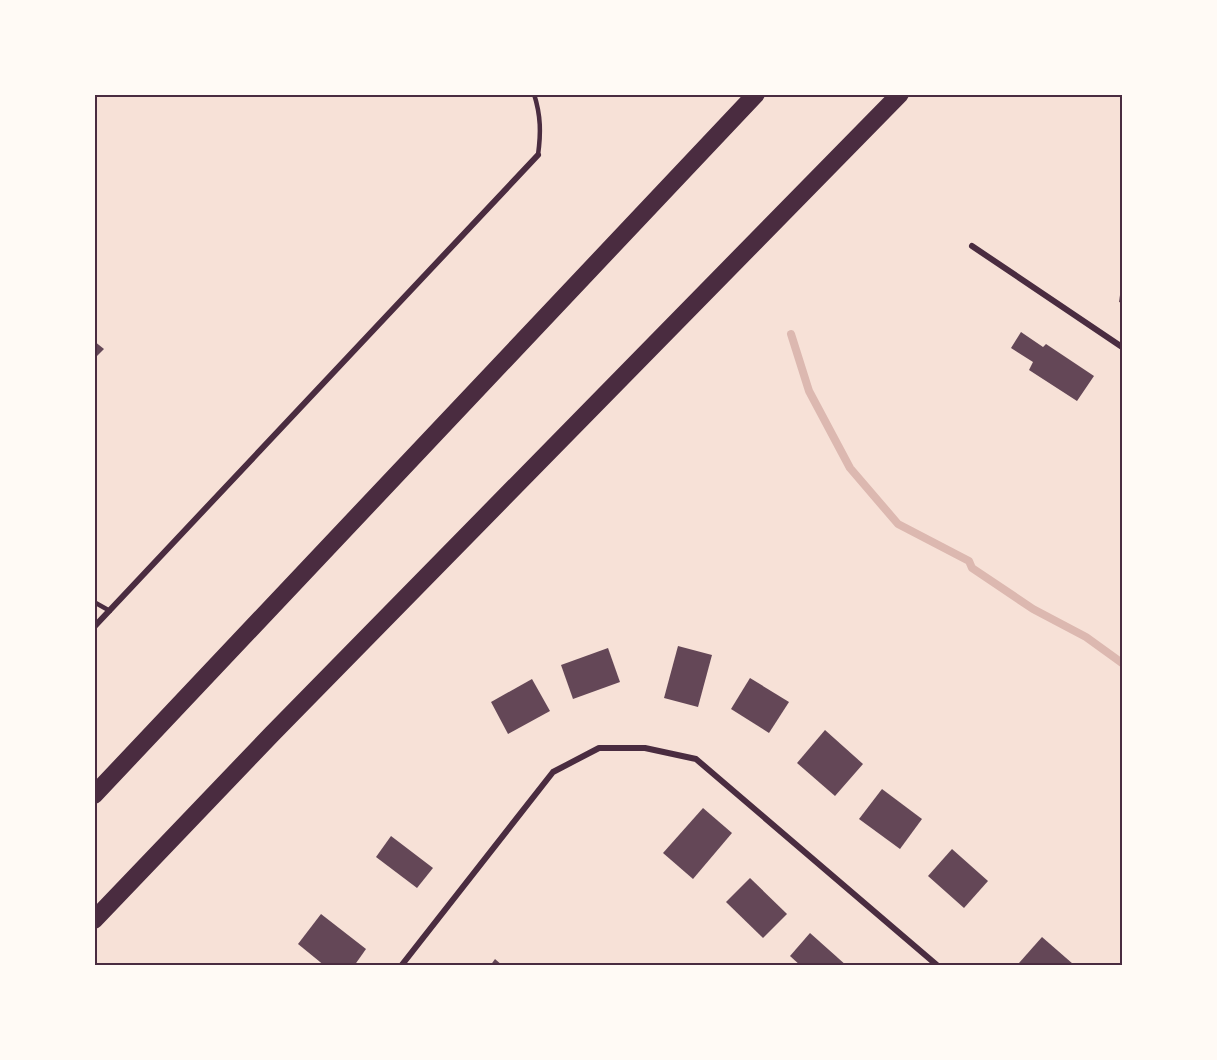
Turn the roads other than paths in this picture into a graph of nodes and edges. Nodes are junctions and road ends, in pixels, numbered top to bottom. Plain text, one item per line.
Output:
1 (534, 94) edge
2 (756, 94) edge
3 (900, 94) edge
4 (538, 155) joint
5 (972, 246) dead end
6 (1122, 347) edge
7 (94, 602) edge
8 (110, 611) junction
9 (94, 627) edge
10 (94, 795) edge
11 (94, 920) edge
12 (401, 966) edge
13 (938, 966) edge

1 - 4 lane
2 - 10 highway
3 - 11 highway
4 - 8 street
5 - 6 street
7 - 8 lane
8 - 9 street
12 - 13 street

